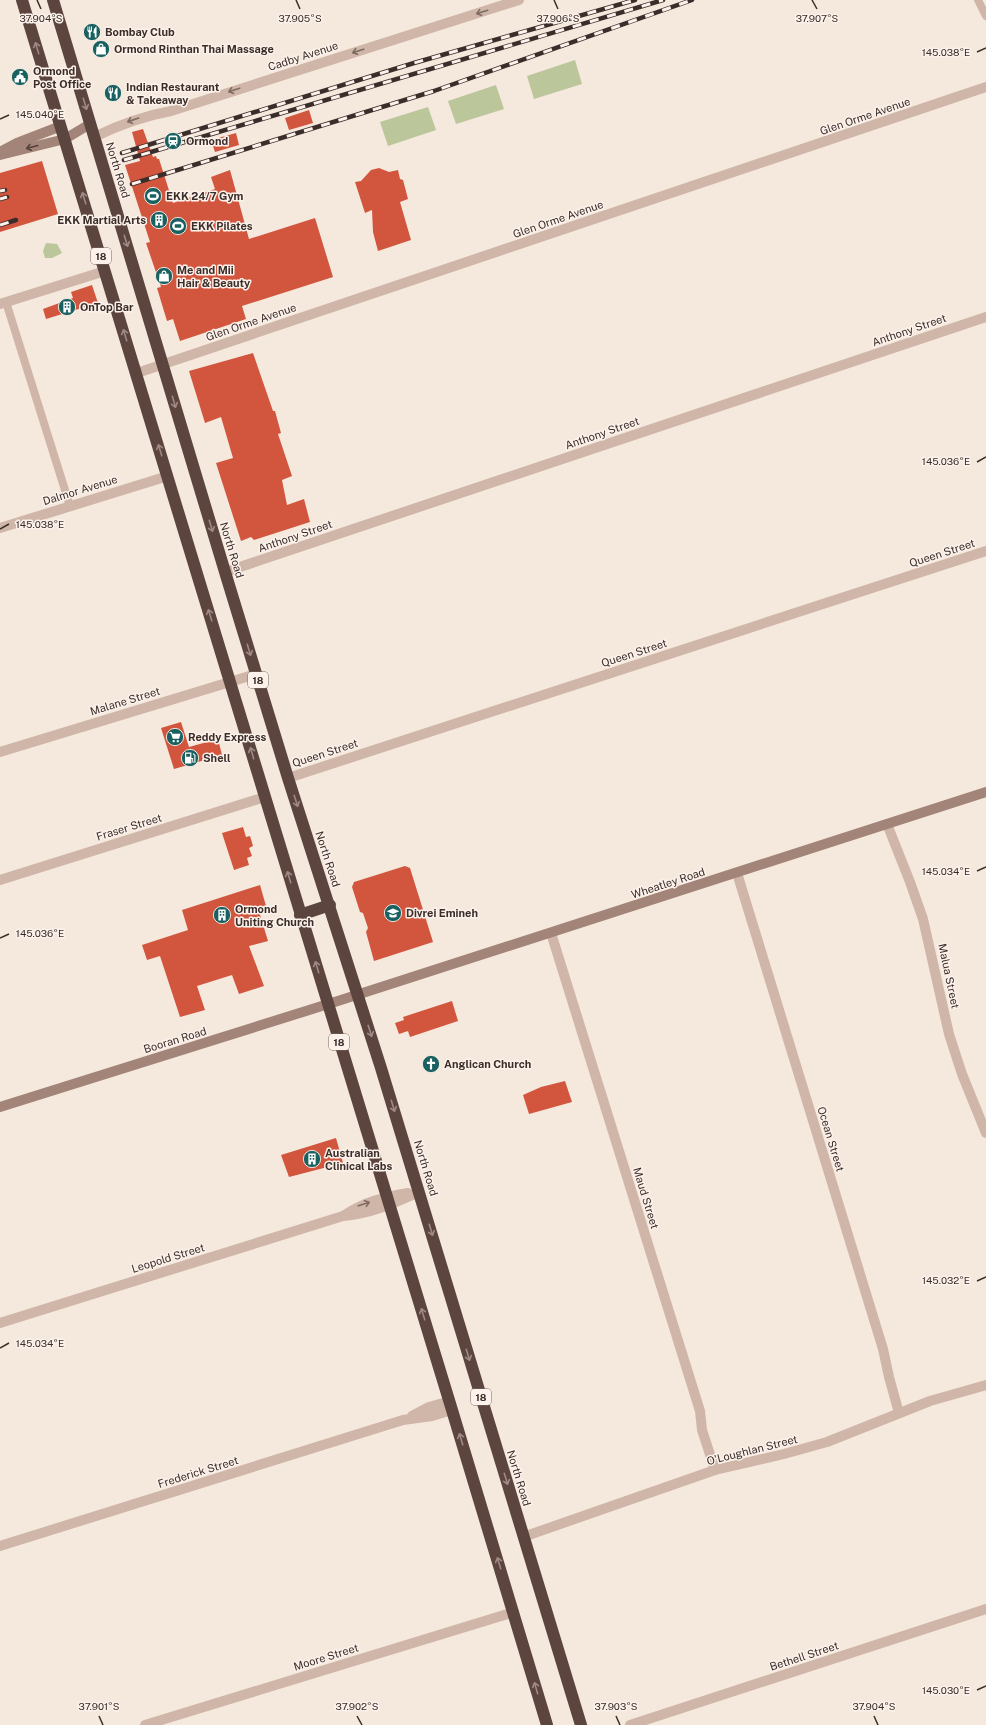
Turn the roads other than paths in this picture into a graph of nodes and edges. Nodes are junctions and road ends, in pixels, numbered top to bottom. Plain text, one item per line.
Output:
1 (22, 0) edge
2 (53, 0) edge
3 (519, 0) edge
4 (978, 0) edge
5 (986, 16) edge
6 (986, 86) edge
7 (90, 124) junction
8 (61, 126) junction
9 (94, 137) junction
10 (65, 139) junction
11 (0, 153) edge
12 (106, 271) junction
13 (3, 303) edge
14 (986, 317) edge
15 (163, 364) junction
16 (137, 373) junction
17 (168, 476) junction
18 (70, 506) junction
19 (0, 528) edge
20 (986, 551) edge
21 (225, 572) junction
22 (256, 674) junction
23 (231, 682) junction
24 (0, 752) edge
25 (288, 778) junction
26 (986, 792) edge
27 (265, 797) junction
28 (887, 824) junction
29 (737, 873) junction
30 (0, 880) edge
31 (330, 905) junction
32 (300, 915) junction
33 (550, 933) junction
34 (358, 994) junction
35 (328, 1004) junction
36 (0, 1107) edge
37 (986, 1133) edge
38 (419, 1192) junction
39 (388, 1201) junction
40 (0, 1323) edge
41 (986, 1385) edge
42 (451, 1406) junction
43 (899, 1413) junction
44 (715, 1470) junction
45 (523, 1537) junction
46 (0, 1546) edge
47 (986, 1609) edge
48 (514, 1612) junction
49 (145, 1725) edge
50 (547, 1725) edge
51 (580, 1725) edge
52 (630, 1725) edge

8 -> 1 highway, 18
2 -> 7 highway, North Road / 18
3 -> 9 street, Cadby Avenue
4 - 5 lane
6 - 15 street, Glen Orme Avenue
7 - 9 highway, North Road / 18
7 - 10 street
8 - 10 highway, 18
8 - 11 street
9 -> 15 highway, North Road / 18
10 -> 11 street
12 -> 10 highway, 18
12 - 13 street
16 -> 12 highway, 18
13 - 18 lane
14 - 21 street, Anthony Street
15 - 16 street, Glen Orme Avenue
15 -> 21 highway, North Road / 18
17 -> 16 highway, 18
17 - 18 street, Dalmor Avenue
23 -> 17 highway, 18
18 - 19 street, Dalmor Avenue
20 - 25 street, Queen Street
21 -> 22 highway, North Road / 18
22 - 23 street, Malane Street
22 - 25 highway, North Road / 18
23 - 24 street, Malane Street
27 -> 23 highway, 18
25 -> 31 highway, North Road / 18
26 - 28 street, Wheatley Road
27 - 30 street, Fraser Street
32 -> 27 highway, 18
28 - 29 street, Wheatley Road
28 - 37 street, Malua Street
29 - 33 street, Wheatley Road
29 - 43 street, Ocean Street
31 - 32 highway
31 - 34 highway, North Road / 18
35 -> 32 highway, 18
33 - 34 street, Wheatley Road
33 - 44 street, Maud Street
34 - 35 street, Booran Road
34 -> 38 highway, North Road / 18
35 - 36 street, Booran Road
35 - 39 highway, 18
38 - 39 street, Leopold Street
38 -> 45 highway, North Road / 18
39 - 40 street, Leopold Street
42 -> 39 highway, 18
41 - 43 street, O'Loughlan Street
42 - 46 street, Frederick Street
48 -> 42 highway, 18
43 - 44 street, O'Loughlan Street
44 - 45 street, O'Loughlan Street
45 - 51 highway, North Road / 18
47 - 52 street, Bethell Street
48 - 49 street, Moore Street
50 -> 48 highway, 18

